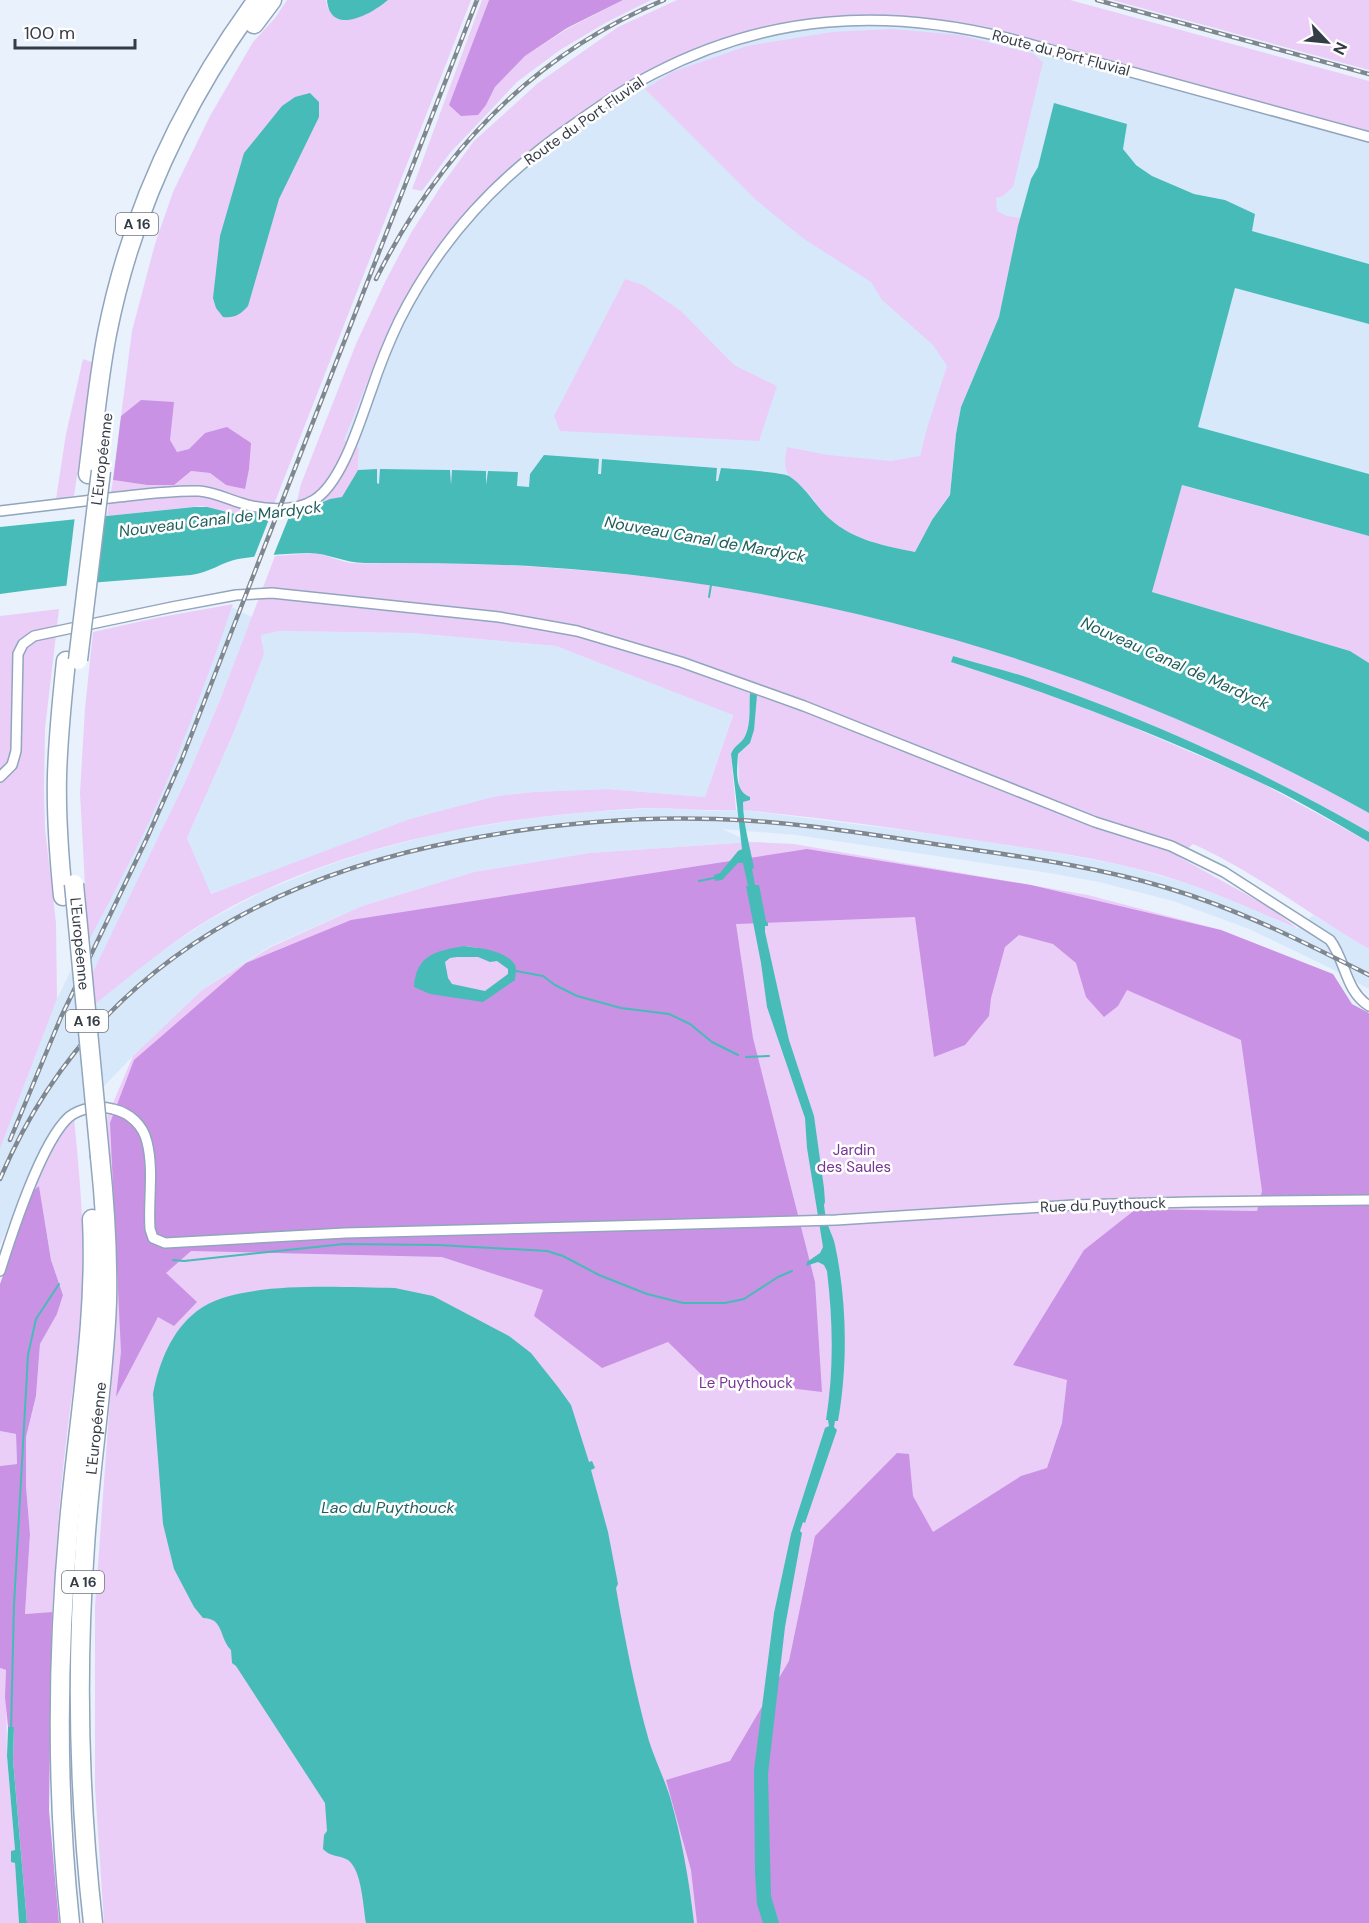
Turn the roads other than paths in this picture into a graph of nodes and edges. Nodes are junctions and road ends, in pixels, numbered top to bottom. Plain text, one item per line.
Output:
1 (257, 0) edge
2 (272, 0) edge
3 (1369, 137) edge
4 (94, 473) junction
5 (0, 511) edge
6 (0, 777) edge
7 (1369, 1006) edge
8 (94, 1157) junction
9 (1369, 1200) edge
10 (0, 1271) edge
11 (70, 1923) edge
12 (93, 1923) edge

1 - 4 highway, L'Européenne / A 16
2 - 4 highway, L'Européenne / A 16
3 - 5 street, Route du Port Fluvial
4 - 8 highway, L'Européenne / A 16, bridge
6 - 7 street
8 - 11 highway, L'Européenne / A 16
8 - 12 highway, L'Européenne / A 16
9 - 10 street, Rue du Puythouck

